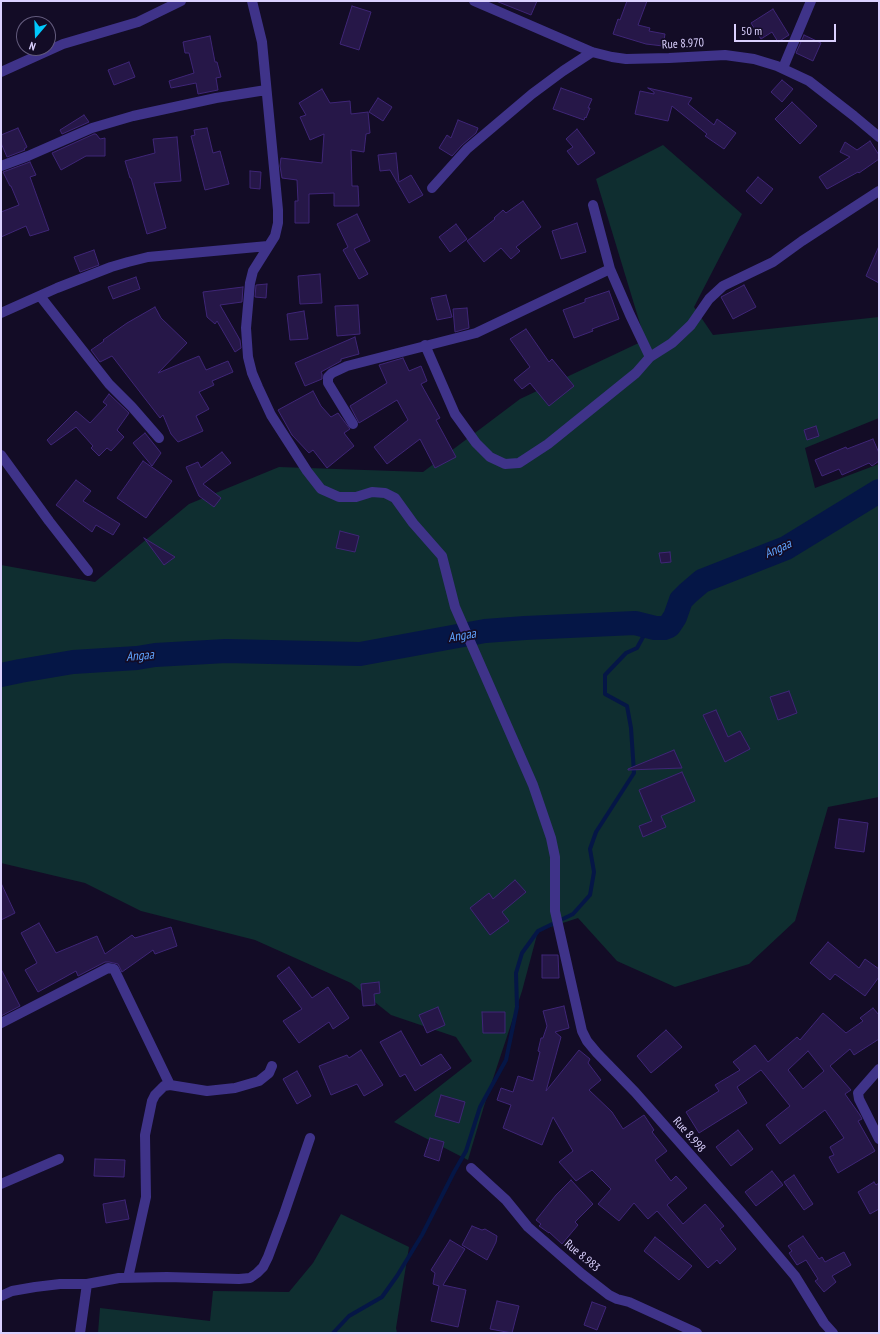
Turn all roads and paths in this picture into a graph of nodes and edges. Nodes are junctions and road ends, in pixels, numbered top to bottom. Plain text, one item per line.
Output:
1 (181, 1) edge
2 (252, 1) edge
3 (474, 1) edge
4 (811, 1) edge
5 (592, 52) junction
6 (783, 68) junction
7 (1, 72) edge
8 (266, 90) junction
9 (879, 137) edge
10 (1, 166) edge
11 (432, 188) dead end
12 (879, 191) edge
13 (593, 205) dead end
14 (268, 246) junction
15 (610, 269) junction
16 (40, 296) junction
17 (1, 313) edge
18 (425, 345) junction
19 (650, 357) junction
20 (353, 424) dead end
21 (159, 438) dead end
22 (1, 455) edge
23 (88, 571) dead end
24 (1, 1023) edge
25 (272, 1066) dead end
26 (879, 1069) edge
27 (170, 1084) junction
28 (310, 1138) dead end
29 (879, 1139) edge
30 (59, 1159) dead end
31 (471, 1168) dead end
32 (1, 1184) edge
33 (128, 1278) junction
34 (88, 1284) junction
35 (1, 1296) edge
36 (80, 1333) edge
37 (697, 1333) edge
38 (833, 1333) edge

1 - 7 street
2 - 8 street, Rue 8.998
3 - 5 street, Rue 8.970
4 - 6 street
5 - 6 street, Rue 8.970
5 - 11 street
6 - 9 street, Rue 8.970
8 - 10 street
8 - 14 street, Rue 8.998
12 - 19 street
13 - 15 street
14 - 16 street
14 - 38 street, Rue 8.998
15 - 18 street
15 - 19 street
16 - 17 street
16 - 21 street
18 - 19 street
18 - 20 street
22 - 23 street
24 - 27 street
25 - 27 street
26 - 29 street
27 - 33 street
28 - 33 street
30 - 32 street
31 - 37 street, Rue 8.983
33 - 34 street
34 - 35 street
34 - 36 street

